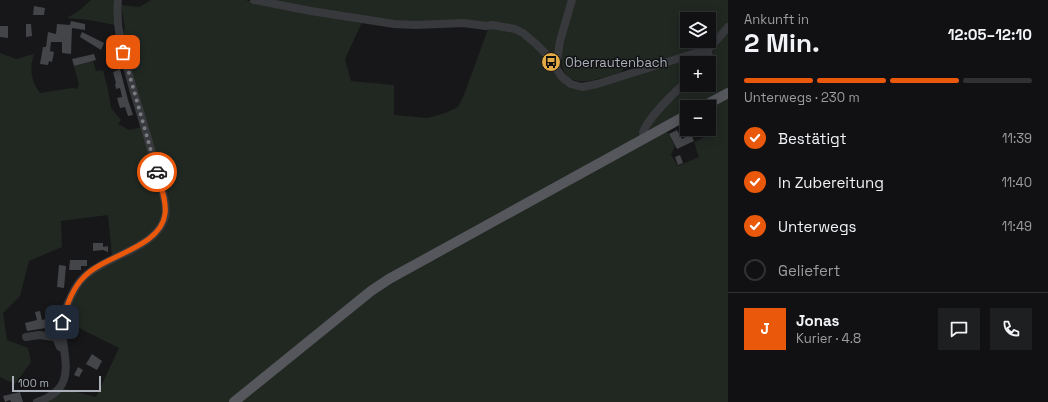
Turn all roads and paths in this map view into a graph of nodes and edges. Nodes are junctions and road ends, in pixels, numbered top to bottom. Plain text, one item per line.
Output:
1 (118, 0) edge
2 (254, 0) edge
3 (572, 0) edge
4 (728, 27) edge
5 (708, 50) junction
6 (709, 56) edge
7 (556, 68) junction
8 (680, 88) edge
9 (728, 93) edge
10 (715, 100) edge
11 (680, 119) edge
12 (644, 138) junction
13 (26, 337) dead end
14 (64, 349) junction
15 (38, 402) edge
16 (234, 402) edge

1 - 14 street
2 - 7 street
3 - 7 street
4 - 5 street
5 - 6 street
5 - 7 street
8 - 12 street
9 - 10 main road
11 - 12 main road
12 - 16 main road
13 - 14 street
14 - 15 street

